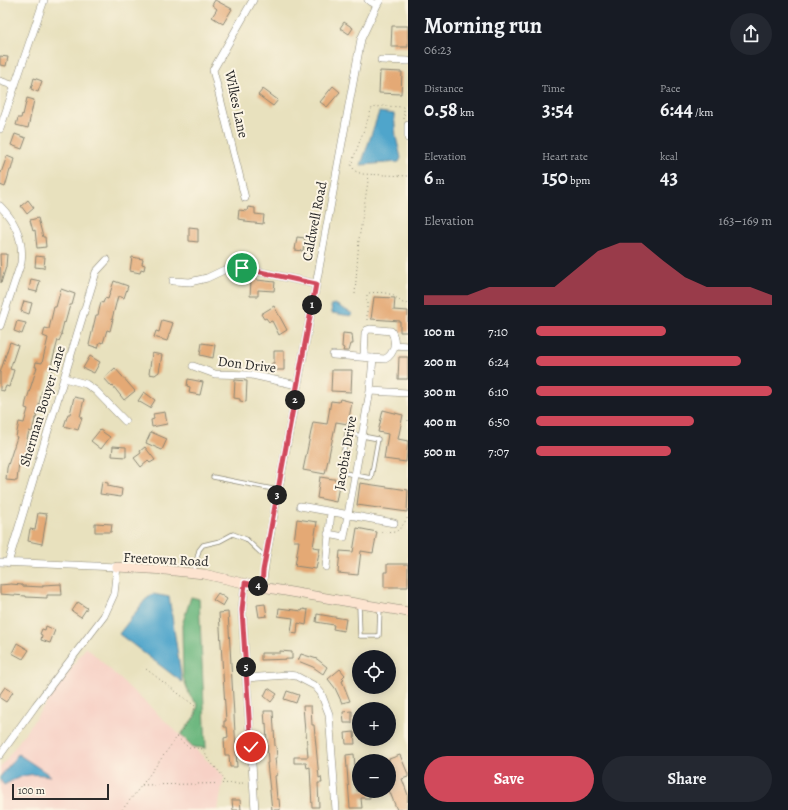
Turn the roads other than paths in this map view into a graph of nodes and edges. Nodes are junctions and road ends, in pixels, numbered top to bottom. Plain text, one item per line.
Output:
1 (44, 0) edge
2 (253, 0) edge
3 (368, 0) edge
4 (379, 2) edge
5 (381, 60) dead end
6 (408, 60) edge
7 (0, 81) edge
8 (15, 86) junction
9 (408, 125) edge
10 (408, 128) edge
11 (0, 129) edge
12 (408, 138) edge
13 (245, 198) dead end
14 (0, 206) edge
15 (107, 260) dead end
16 (173, 281) dead end
17 (316, 284) junction
18 (0, 326) edge
19 (394, 345) junction
20 (408, 346) edge
21 (333, 355) dead end
22 (364, 357) junction
23 (373, 358) junction
24 (193, 366) dead end
25 (64, 378) junction
26 (298, 385) junction
27 (370, 391) junction
28 (408, 393) edge
29 (125, 422) dead end
30 (361, 436) junction
31 (355, 476) junction
32 (213, 477) dead end
33 (278, 490) junction
34 (300, 506) dead end
35 (331, 512) junction
36 (347, 515) junction
37 (394, 523) dead end
38 (328, 534) junction
39 (266, 558) junction
40 (0, 562) edge
41 (8, 563) junction
42 (117, 567) junction
43 (326, 567) dead end
44 (193, 572) junction
45 (245, 583) junction
46 (262, 587) junction
47 (360, 604) junction
48 (380, 607) junction
49 (408, 611) edge
50 (246, 678) junction
51 (0, 755) edge
52 (255, 810) edge
53 (336, 810) edge

1 - 8 street
2 - 13 street, Wilkes Lane
3 - 4 street
4 - 17 street, Caldwell Road
5 - 6 street
7 - 8 street
8 - 11 street
9 - 10 street
10 - 12 street
14 - 18 street
15 - 25 street, Sherman Bouyer Lane
16 - 17 street
17 - 26 street, Caldwell Road
19 - 20 street
19 - 22 street
19 - 23 street
21 - 22 street
22 - 23 street
23 - 27 street, Jacobia Drive
24 - 26 street, Don Drive
25 - 29 street
25 - 41 street, Sherman Bouyer Lane
26 - 33 street, Caldwell Road
27 - 28 street
27 - 30 street, Jacobia Drive
30 - 31 street, Jacobia Drive
30 - 31 lane
30 - 31 lane
31 - 36 street, Jacobia Drive
32 - 33 lane
33 - 39 street, Caldwell Road
34 - 35 street
35 - 36 street
35 - 38 street
36 - 37 street
36 - 38 street, Jacobia Drive
38 - 43 street
39 - 44 lane
39 - 46 street, Caldwell Road
40 - 41 street
41 - 42 street
42 - 44 street, Freetown Road
42 - 51 street, Freetown Road
44 - 45 street, Freetown Road
45 - 46 street, Freetown Road
45 - 50 street
46 - 47 street, Freetown Road
47 - 48 street, Freetown Road
47 - 48 lane
48 - 49 street, Freetown Road
50 - 52 street
50 - 53 street

